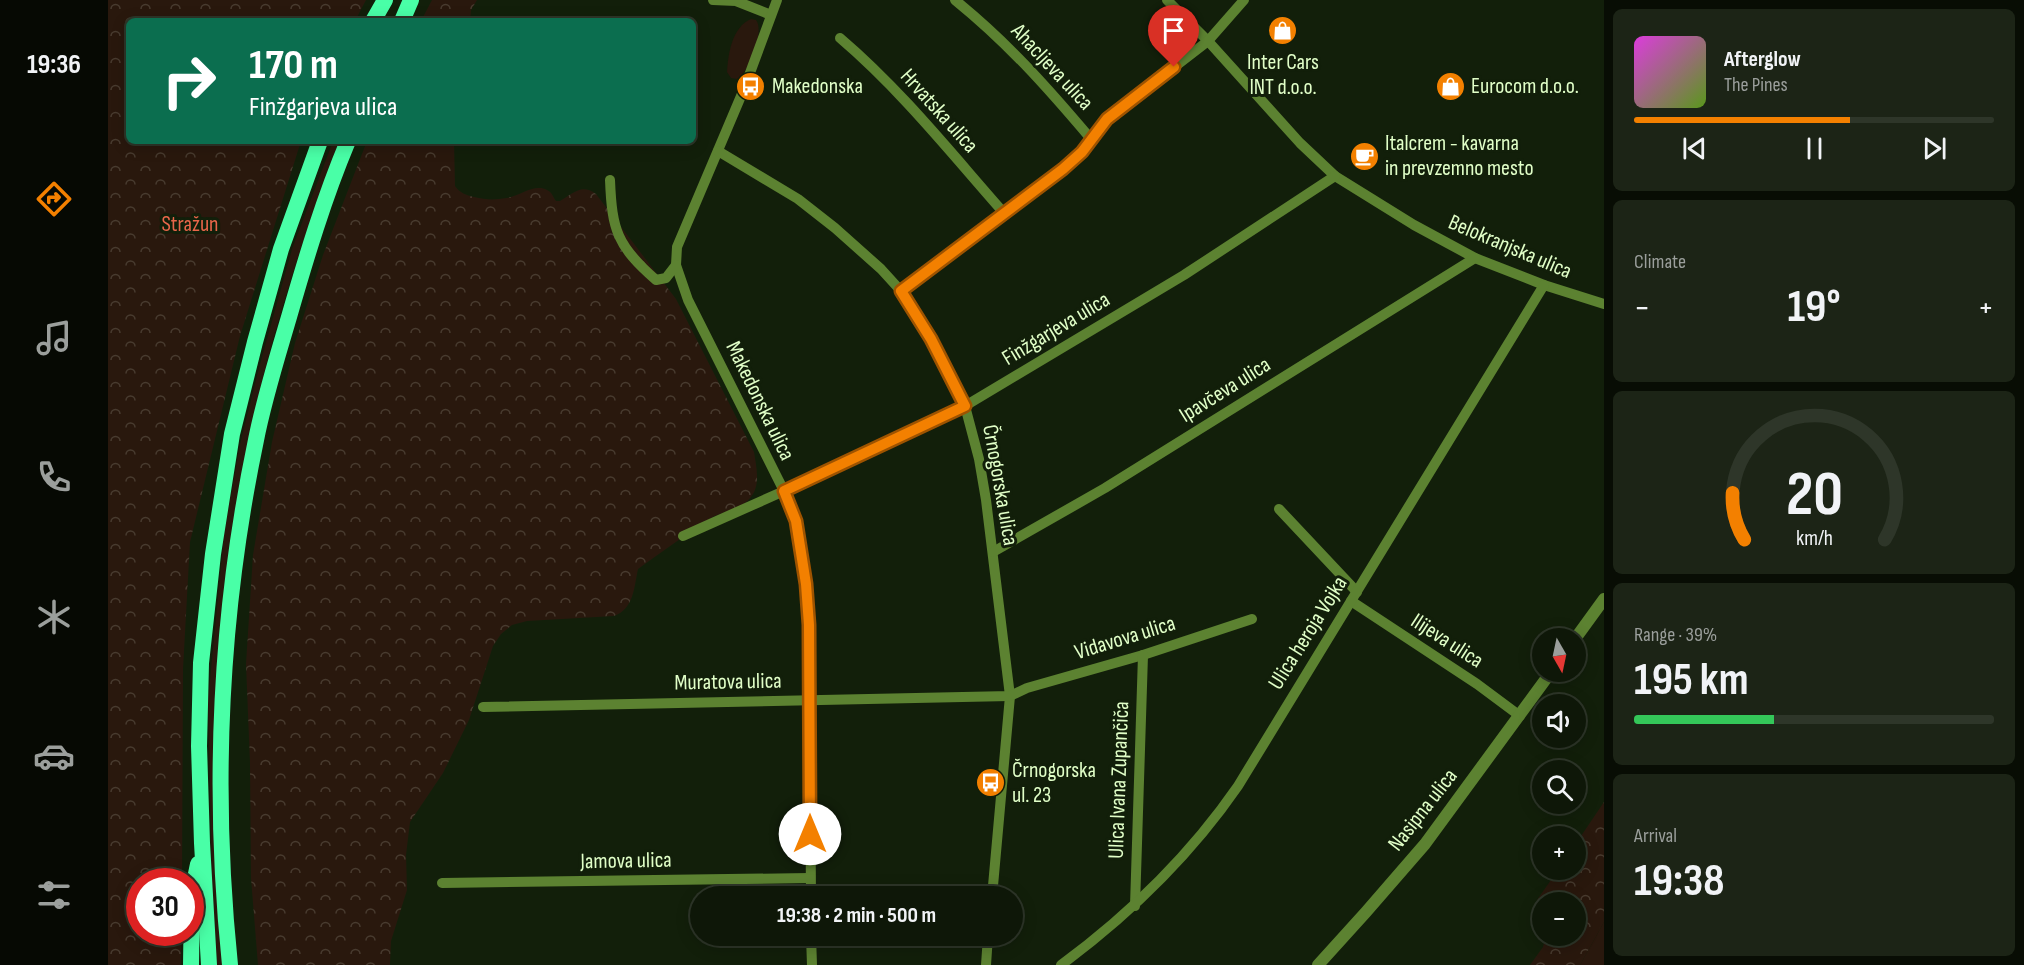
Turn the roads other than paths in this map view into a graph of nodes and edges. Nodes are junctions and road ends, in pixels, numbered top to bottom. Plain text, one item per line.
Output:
1 (385, 0) edge
2 (411, 0) edge
3 (713, 0) edge
4 (777, 0) edge
5 (955, 0) edge
6 (1167, 0) edge
7 (1244, 0) edge
8 (771, 15) junction
9 (375, 18) edge
10 (403, 18) edge
11 (840, 38) dead end
12 (1208, 41) junction
13 (1091, 139) junction
14 (319, 144) edge
15 (347, 144) edge
16 (718, 151) junction
17 (1335, 176) junction
18 (610, 180) dead end
19 (1004, 213) junction
20 (1475, 258) junction
21 (676, 265) junction
22 (1544, 285) junction
23 (901, 291) junction
24 (1604, 304) edge
25 (965, 406) junction
26 (784, 491) junction
27 (1279, 509) dead end
28 (683, 536) dead end
29 (993, 552) junction
30 (1354, 596) junction
31 (1604, 599) edge
32 (1252, 619) dead end
33 (1583, 628) edge
34 (1143, 655) junction
35 (1544, 682) edge
36 (1010, 696) junction
37 (810, 700) junction
38 (483, 707) dead end
39 (1520, 716) junction
40 (202, 843) junction
41 (810, 879) junction
42 (442, 883) dead end
43 (810, 886) edge
44 (993, 886) edge
45 (1135, 906) junction
46 (811, 946) edge
47 (987, 946) edge
48 (231, 962) edge
49 (191, 965) edge
50 (209, 965) edge
51 (812, 965) edge
52 (986, 965) edge
53 (1061, 965) edge
54 (1318, 965) edge

1 - 9 highway
2 - 10 highway
3 - 8 street
4 - 8 street
5 - 13 street, Ahacljeva ulica
6 - 12 street, Belokranjska ulica
7 - 12 street
8 - 16 street
11 - 19 street, Hrvatska ulica
12 - 13 street
12 - 17 street, Belokranjska ulica
13 - 19 street
14 - 40 highway
15 - 48 highway
16 - 21 street
16 - 23 street, Črnogorska ulica
17 - 20 street, Belokranjska ulica
17 - 25 street, Finžgarjeva ulica
18 - 21 street
19 - 23 street
20 - 22 street, Belokranjska ulica
20 - 29 street, Ipavčeva ulica
21 - 26 street, Makedonska ulica
22 - 24 street, Belokranjska ulica
22 - 30 street, Ulica heroja Vojka
23 - 25 street, Črnogorska ulica
25 - 26 street, Finžgarjeva ulica
25 - 29 street, Črnogorska ulica
26 - 28 street, Finžgarjeva ulica
26 - 37 street, Makedonska ulica
27 - 30 street, Ilijeva ulica
29 - 36 street, Črnogorska ulica
30 - 39 street, Ilijeva ulica
30 - 45 street, Ulica heroja Vojka
31 - 33 street
32 - 34 street, Vidavova ulica
34 - 36 street, Vidavova ulica
34 - 45 street, Ulica Ivana Zupančiča
35 - 39 street, Nasipna ulica
36 - 37 street, Muratova ulica
36 - 44 street, Črnogorska ulica
37 - 38 street, Muratova ulica
37 - 41 street, Makedonska ulica
39 - 54 street, Nasipna ulica
40 - 49 highway
40 - 50 highway
41 - 42 street, Jamova ulica
41 - 43 street, Makedonska ulica
45 - 53 street, Ulica heroja Vojka
46 - 51 street
47 - 52 street

